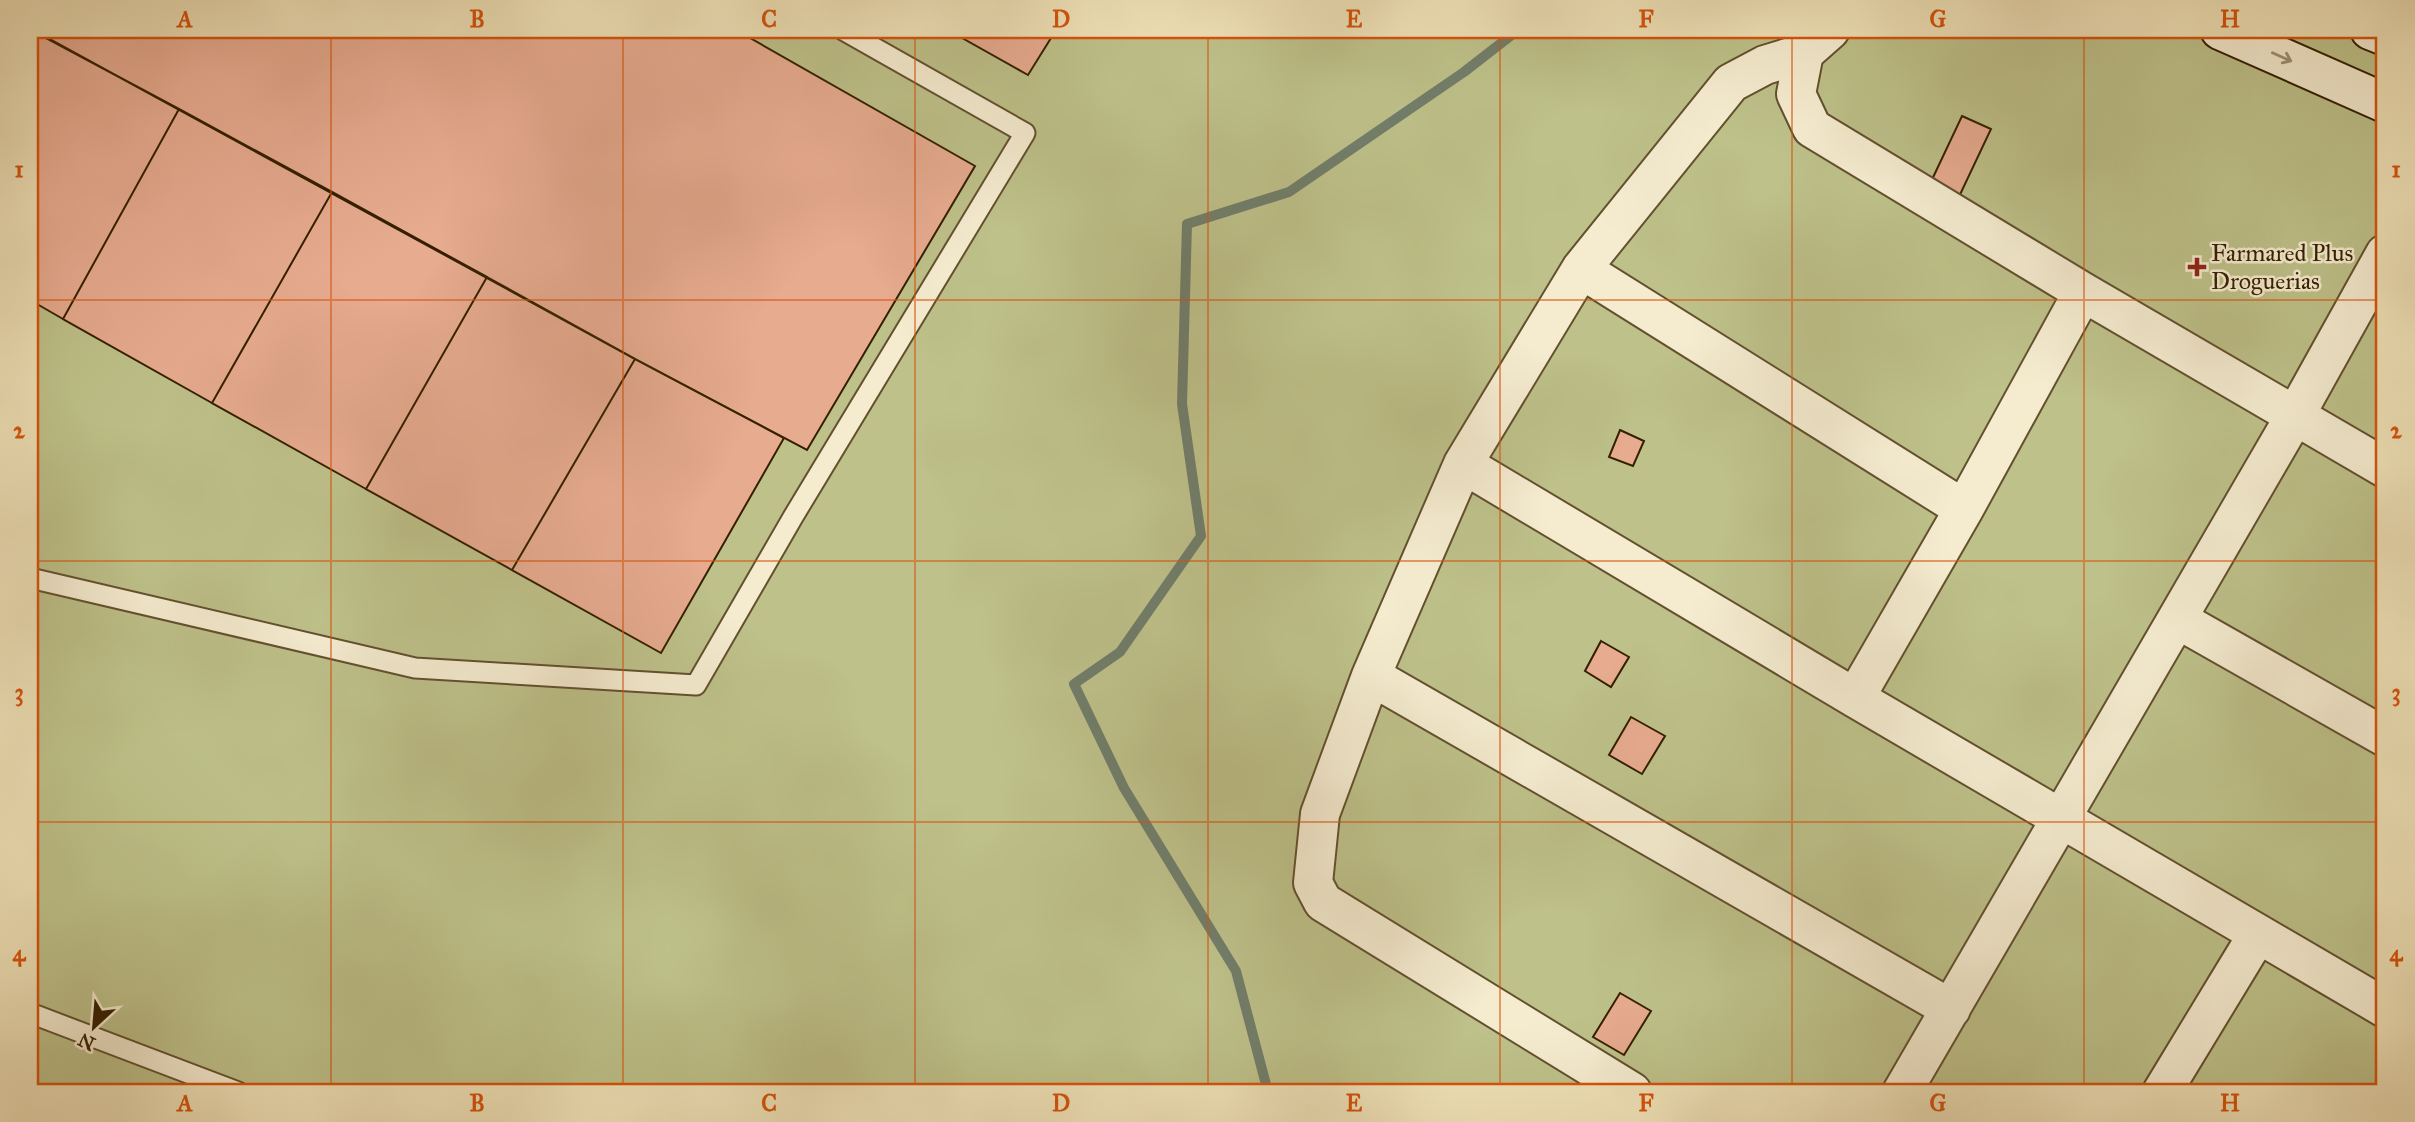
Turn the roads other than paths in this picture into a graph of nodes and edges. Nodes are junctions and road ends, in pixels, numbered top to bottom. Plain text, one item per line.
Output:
1 (843, 30) edge
2 (2220, 30) edge
3 (2370, 30) edge
4 (2385, 36) edge
5 (1817, 42) edge
6 (2385, 103) edge
7 (2385, 254) edge
8 (1581, 269) junction
9 (2083, 292) junction
10 (2296, 414) junction
11 (1463, 464) junction
12 (2385, 468) edge
13 (1964, 509) junction
14 (30, 578) edge
15 (2177, 619) junction
16 (1371, 676) junction
17 (1855, 698) junction
18 (2385, 737) edge
19 (2061, 818) junction
20 (2258, 933) junction
21 (2385, 1008) edge
22 (1951, 1009) junction
23 (30, 1013) edge
24 (239, 1092) edge
25 (1632, 1092) edge
26 (1902, 1092) edge
27 (2162, 1092) edge

1 - 14 lane
2 -> 6 street
3 - 4 street
5 - 8 street
5 - 9 street
7 - 10 street
8 - 11 street
8 - 13 street
9 - 10 street
9 - 13 street
10 - 12 street
10 - 15 street
11 - 16 street
11 - 17 street
13 - 17 street
15 - 18 street
15 - 19 street
16 - 22 street
16 - 25 street
17 - 19 street
19 - 20 street
19 - 22 street
20 - 21 street
20 - 27 street
22 - 26 street
23 - 24 lane

